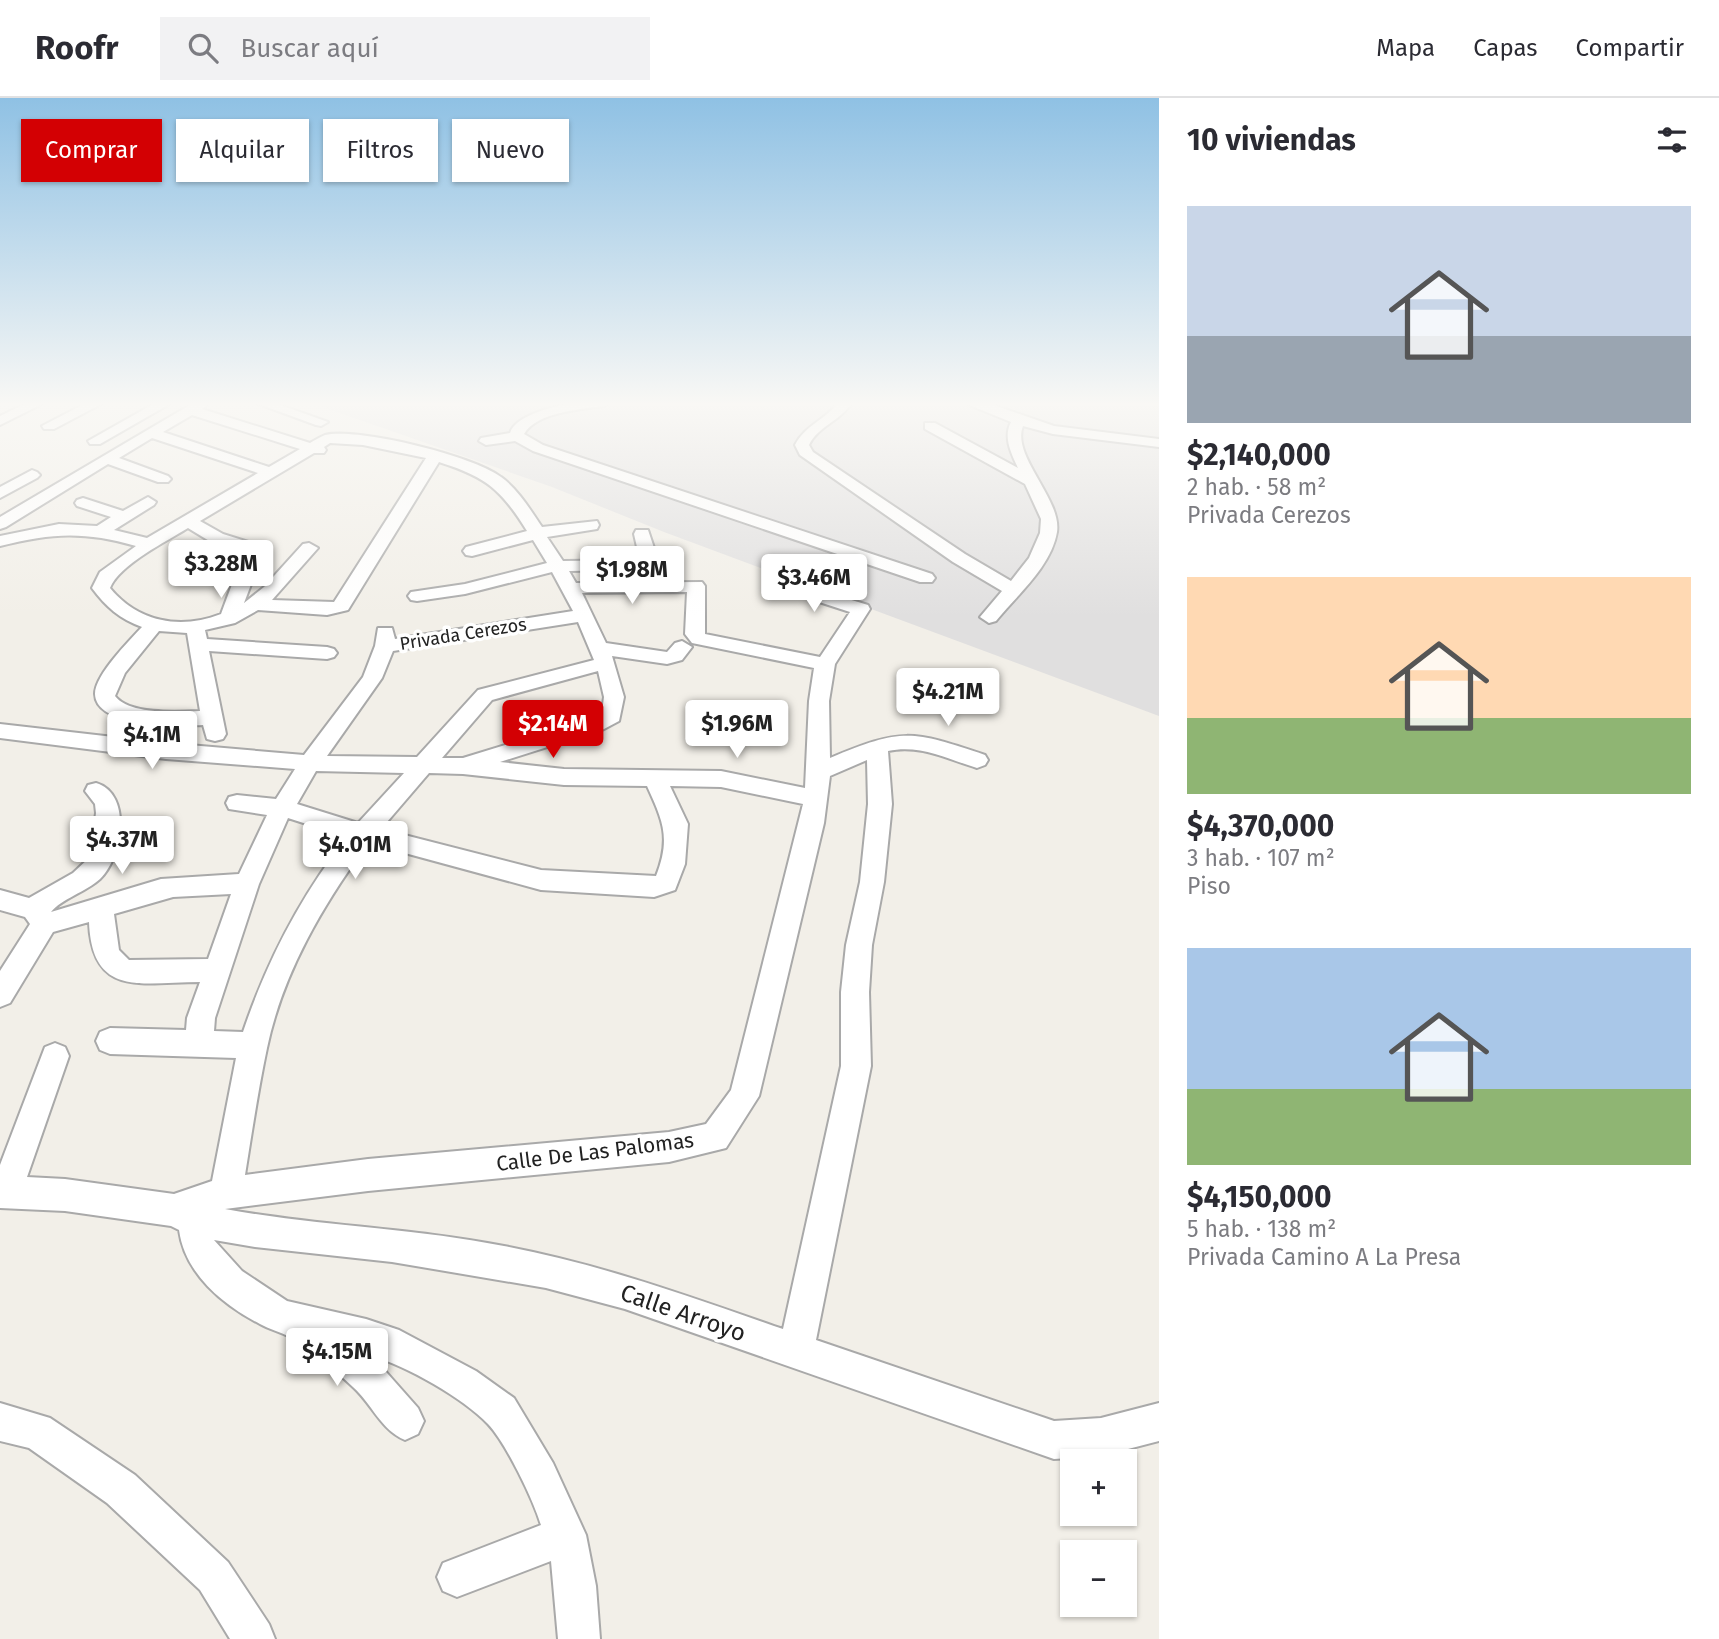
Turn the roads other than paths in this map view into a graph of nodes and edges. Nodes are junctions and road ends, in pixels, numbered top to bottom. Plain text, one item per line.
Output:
1 (81, 474) edge
2 (149, 474) edge
3 (266, 474) edge
4 (424, 474) edge
5 (485, 474) edge
6 (615, 474) edge
7 (836, 474) edge
8 (1018, 474) edge
9 (1028, 474) edge
10 (32, 475) dead end
11 (163, 479) dead end
12 (1031, 481) junction
13 (0, 493) edge
14 (510, 496) junction
15 (148, 502) dead end
16 (83, 503) dead end
17 (489, 504) dead end
18 (123, 516) junction
19 (189, 522) junction
20 (0, 524) edge
21 (592, 524) dead end
22 (102, 530) junction
23 (538, 533) junction
24 (642, 534) dead end
25 (0, 541) edge
26 (149, 544) junction
27 (309, 548) dead end
28 (472, 551) dead end
29 (650, 564) junction
30 (672, 565) dead end
31 (557, 566) junction
32 (926, 578) dead end
33 (779, 583) dead end
34 (569, 588) junction
35 (1010, 589) junction
36 (417, 596) dead end
37 (256, 604) junction
38 (584, 615) junction
39 (989, 617) dead end
40 (228, 619) junction
41 (154, 625) junction
42 (197, 636) junction
43 (682, 648) dead end
44 (327, 653) dead end
45 (603, 656) junction
46 (825, 664) junction
47 (211, 718) junction
48 (0, 731) edge
49 (877, 747) junction
50 (219, 754) junction
51 (977, 760) dead end
52 (310, 763) junction
53 (426, 764) junction
54 (463, 765) junction
55 (654, 777) junction
56 (816, 785) junction
57 (96, 791) dead end
58 (237, 803) dead end
59 (282, 808) junction
60 (363, 833) junction
61 (247, 884) junction
62 (0, 900) edge
63 (101, 910) junction
64 (39, 916) junction
65 (8, 967) edge
66 (219, 970) junction
67 (0, 995) edge
68 (110, 1041) dead end
69 (199, 1044) junction
70 (253, 1046) junction
71 (55, 1056) dead end
72 (3, 1192) edge
73 (226, 1193) junction
74 (184, 1215) junction
75 (300, 1324) junction
76 (796, 1352) junction
77 (405, 1421) dead end
78 (0, 1422) edge
79 (1159, 1422) edge
80 (566, 1535) junction
81 (457, 1577) dead end
82 (254, 1639) edge
83 (579, 1639) edge

1 - 20 street
2 - 11 street
3 - 19 street
4 - 37 street
5 - 14 street
6 - 32 street
7 - 35 street
8 - 12 street
9 - 12 street
10 - 13 street
12 - 35 street
14 - 17 street
14 - 23 street
15 - 18 street
16 - 18 street
18 - 22 street
19 - 26 street
19 - 40 street
21 - 23 street
22 - 25 street
22 - 26 street
23 - 28 street
23 - 31 street
24 - 29 street
26 - 41 street
27 - 37 street
29 - 30 street
29 - 31 street
31 - 34 street
31 - 36 street
33 - 46 street, Calle De Las Palomas
34 - 38 street
34 - 46 street
35 - 39 street
37 - 40 street
38 - 45 street
38 - 52 street, Privada Cerezos
40 - 42 street
41 - 42 street
41 - 47 street
42 - 44 street
42 - 47 street
43 - 45 street
45 - 53 street
45 - 54 street
46 - 56 street, Calle De Las Palomas
47 - 50 street
48 - 50 street
49 - 51 street
49 - 56 street
49 - 76 street
50 - 52 street
52 - 53 street
52 - 59 street
53 - 54 street
53 - 60 street
54 - 55 street
55 - 56 street
55 - 60 street
56 - 73 street, Calle De Las Palomas
57 - 64 street
58 - 59 street
59 - 60 street
59 - 61 street
60 - 70 street
61 - 63 street
61 - 66 street
62 - 64 street
63 - 64 street
63 - 66 street
64 - 65 street
65 - 67 street
66 - 69 street
68 - 69 street
69 - 70 street
70 - 73 street
71 - 72 street
72 - 74 street, Calle Arroyo
73 - 74 street, Calle De Las Palomas
74 - 75 street
74 - 76 street, Calle Arroyo
75 - 77 street
75 - 80 street
76 - 79 street, Calle Arroyo
78 - 82 street
80 - 81 street
80 - 83 street

